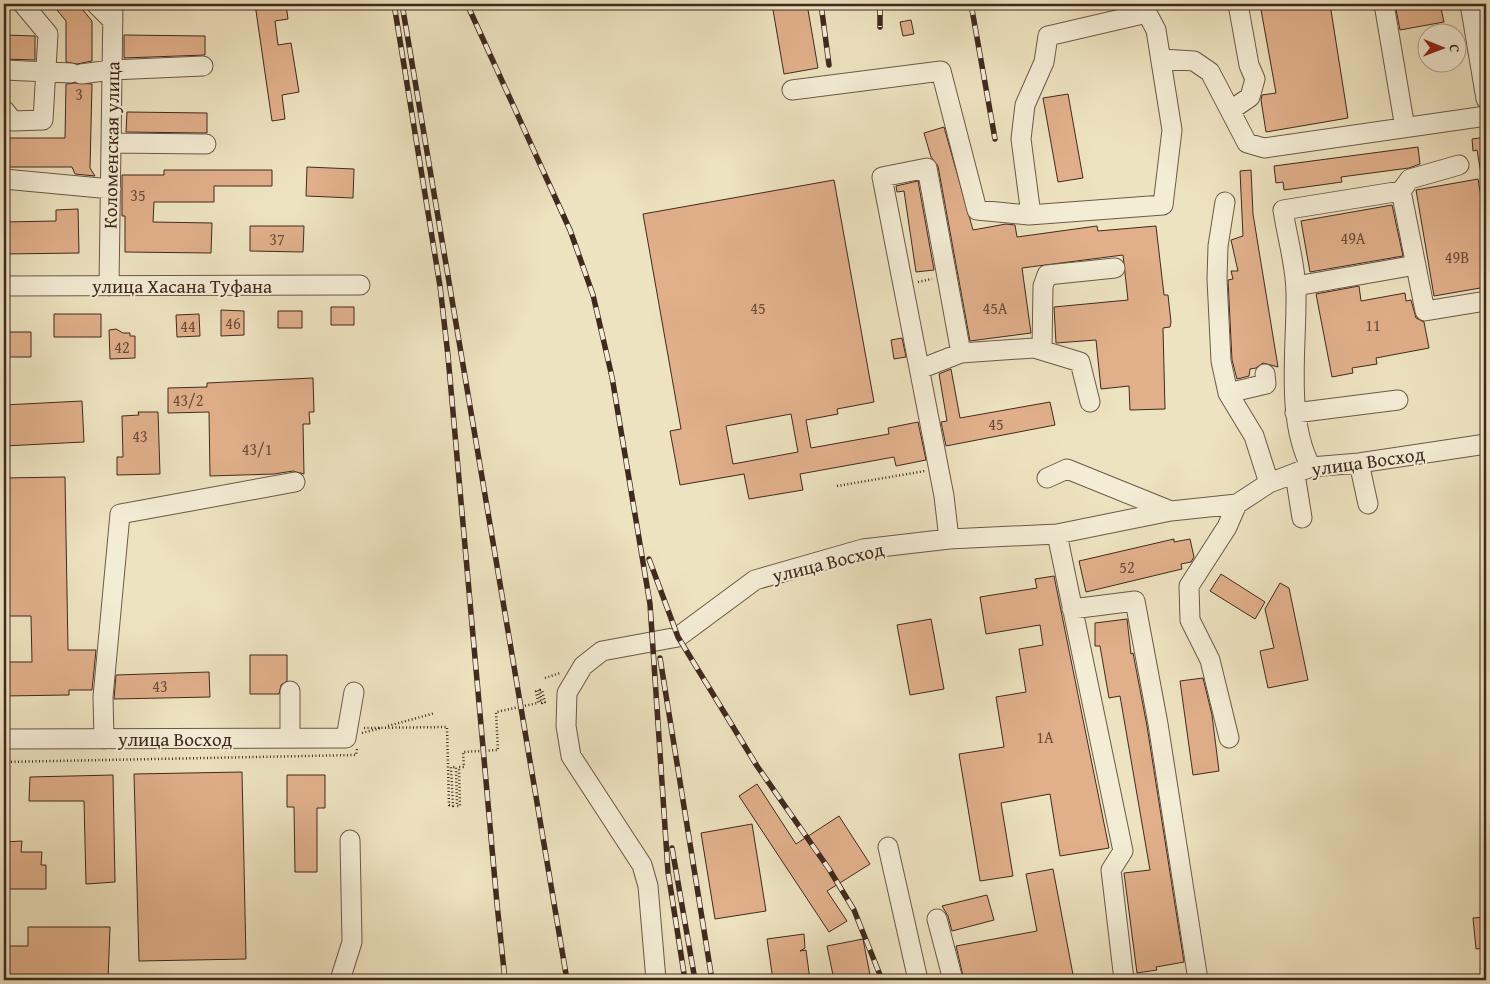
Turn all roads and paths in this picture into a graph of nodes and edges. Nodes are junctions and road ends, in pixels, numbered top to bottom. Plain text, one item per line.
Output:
1 (23, 4) edge
2 (96, 4) edge
3 (1238, 4) edge
4 (1384, 4) edge
5 (1470, 4) edge
6 (1146, 8) edge
7 (113, 12) edge
8 (1161, 59) junction
9 (203, 66) dead end
10 (4, 70) edge
11 (111, 70) junction
12 (46, 71) junction
13 (792, 90) dead end
14 (1486, 98) edge
15 (4, 110) edge
16 (1231, 110) junction
17 (1486, 116) edge
18 (1405, 128) junction
19 (111, 143) junction
20 (206, 144) dead end
21 (1458, 165) dead end
22 (4, 178) edge
23 (110, 189) junction
24 (1401, 191) junction
25 (1224, 202) dead end
26 (1031, 215) junction
27 (1416, 265) junction
28 (1115, 268) dead end
29 (946, 277) junction
30 (360, 285) dead end
31 (903, 285) junction
32 (4, 286) edge
33 (109, 286) junction
34 (1296, 286) junction
35 (1486, 301) edge
36 (1042, 350) junction
37 (961, 353) junction
38 (920, 369) junction
39 (1265, 374) dead end
40 (1228, 393) junction
41 (1398, 400) dead end
42 (1090, 402) dead end
43 (1295, 413) junction
44 (1486, 444) edge
45 (1360, 463) junction
46 (938, 469) junction
47 (1303, 470) junction
48 (1047, 478) dead end
49 (295, 482) dead end
50 (1269, 483) junction
51 (837, 486) dead end
52 (1236, 504) junction
53 (1368, 504) dead end
54 (1171, 511) junction
55 (1302, 518) dead end
56 (1057, 534) junction
57 (949, 539) junction
58 (1072, 609) junction
59 (290, 691) dead end
60 (354, 692) dead end
61 (548, 701) dead end
62 (435, 713) dead end
63 (436, 726) dead end
64 (290, 738) junction
65 (346, 738) junction
66 (1230, 738) dead end
67 (4, 739) edge
68 (104, 739) junction
69 (350, 840) dead end
70 (888, 847) dead end
71 (937, 920) dead end
72 (340, 980) edge
73 (656, 980) edge
74 (918, 980) edge
75 (953, 980) edge
76 (1124, 980) edge
77 (1198, 980) edge

1 - 12 street
2 - 7 street
3 - 16 street
4 - 18 street
5 - 14 street
6 - 8 street
6 - 26 street
7 - 11 street, Коломенская улица
8 - 16 street
8 - 26 street
9 - 11 street
10 - 12 street
11 - 12 street
11 - 19 street, Коломенская улица
12 - 15 street
13 - 26 street
16 - 18 street
17 - 18 street
19 - 20 street
19 - 23 street, Коломенская улица
21 - 24 street
22 - 23 street
23 - 33 street, Коломенская улица
24 - 27 street
24 - 34 street
25 - 40 street
27 - 34 street
27 - 35 street
28 - 36 street
29 - 31 path
29 - 31 street
29 - 37 street
30 - 33 street, улица Хасана Туфана
31 - 38 street
32 - 33 street, улица Хасана Туфана
34 - 43 street
36 - 37 street
36 - 42 street
37 - 38 street
38 - 46 street
39 - 40 street
40 - 50 street
41 - 43 street
43 - 47 street
44 - 45 street, улица Восход
45 - 47 street, улица Восход
45 - 53 street
46 - 51 path
46 - 57 street
47 - 50 street, улица Восход
47 - 55 street
48 - 54 street
49 - 68 street
50 - 52 street, улица Восход
52 - 54 street, улица Восход
52 - 66 street
54 - 56 street, улица Восход
56 - 57 street, улица Восход
56 - 58 street
57 - 73 street, улица Восход
58 - 76 street
58 - 77 street
59 - 64 street
60 - 65 street
61 - 63 path
62 - 65 path
64 - 65 street, улица Восход
64 - 68 street, улица Восход
67 - 68 street, улица Восход
69 - 72 street
70 - 74 street
71 - 75 street

